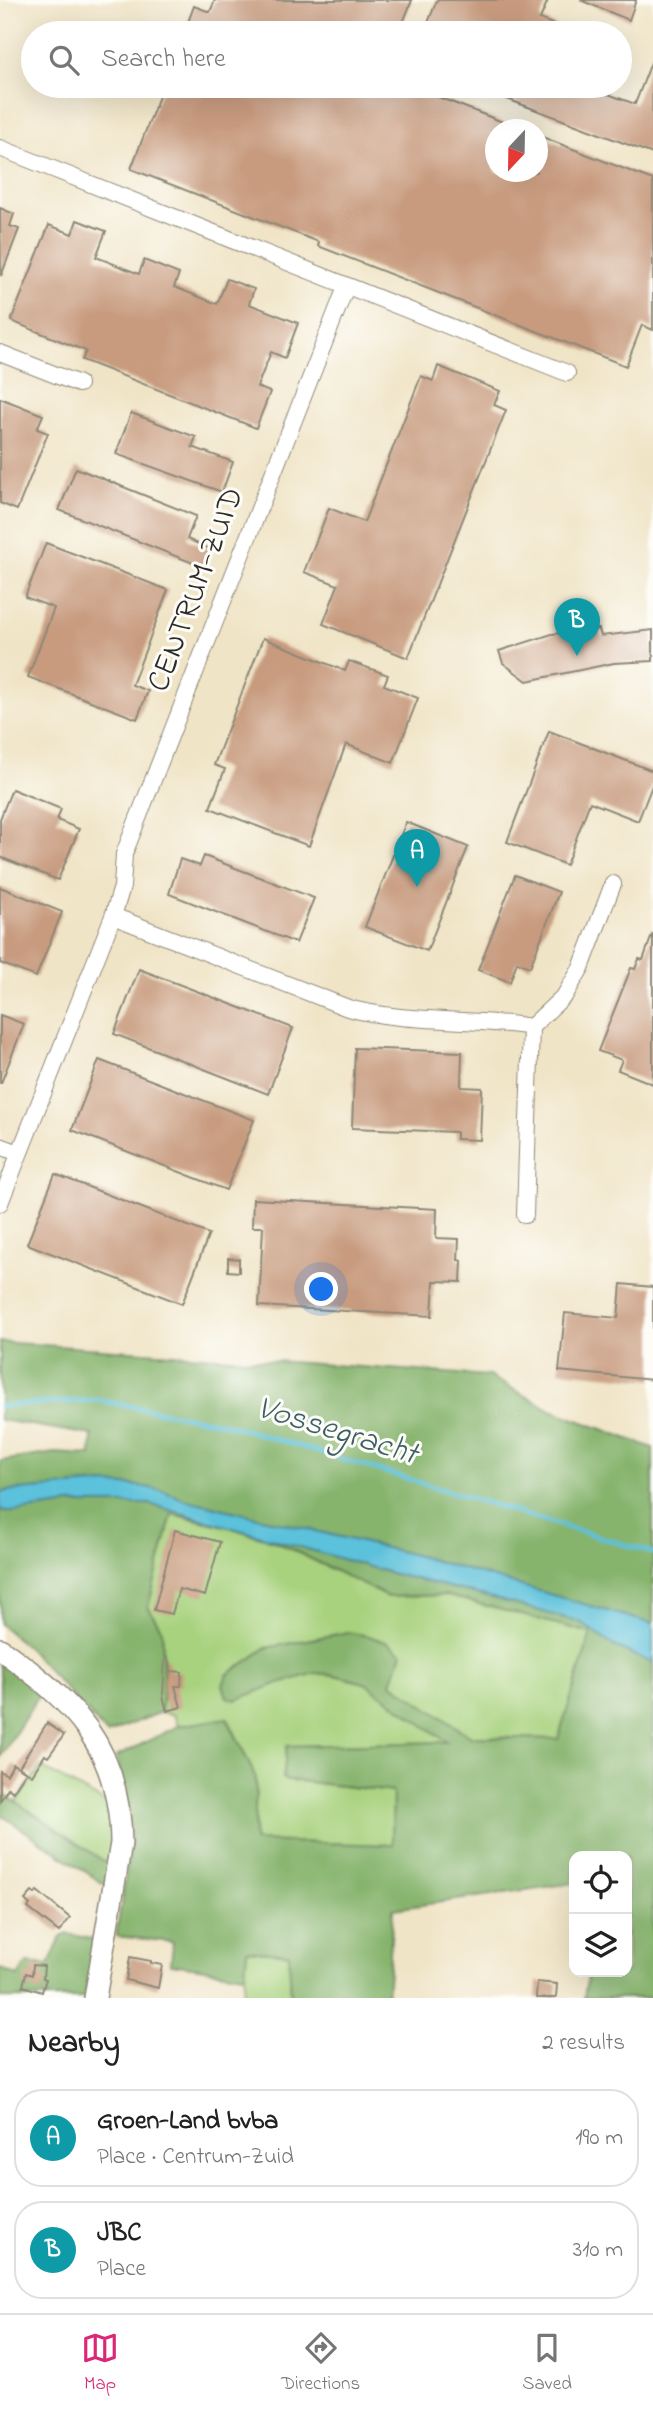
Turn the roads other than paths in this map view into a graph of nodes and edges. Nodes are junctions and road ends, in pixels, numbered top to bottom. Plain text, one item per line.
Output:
1 (0, 148) edge
2 (346, 287) junction
3 (0, 353) edge
4 (567, 373) dead end
5 (79, 384) dead end
6 (612, 884) dead end
7 (113, 916) junction
8 (531, 1027) junction
9 (0, 1146) edge
10 (19, 1153) junction
11 (0, 1203) edge
12 (525, 1215) dead end
13 (0, 1648) edge
14 (95, 1998) edge

1 - 2 street
2 - 4 street
2 - 7 street, CENTRUM-ZUID
3 - 5 street
6 - 8 street
7 - 8 street
7 - 10 street, CENTRUM-ZUID
8 - 12 street
9 - 10 street
10 - 11 street, CENTRUM-ZUID
13 - 14 street

